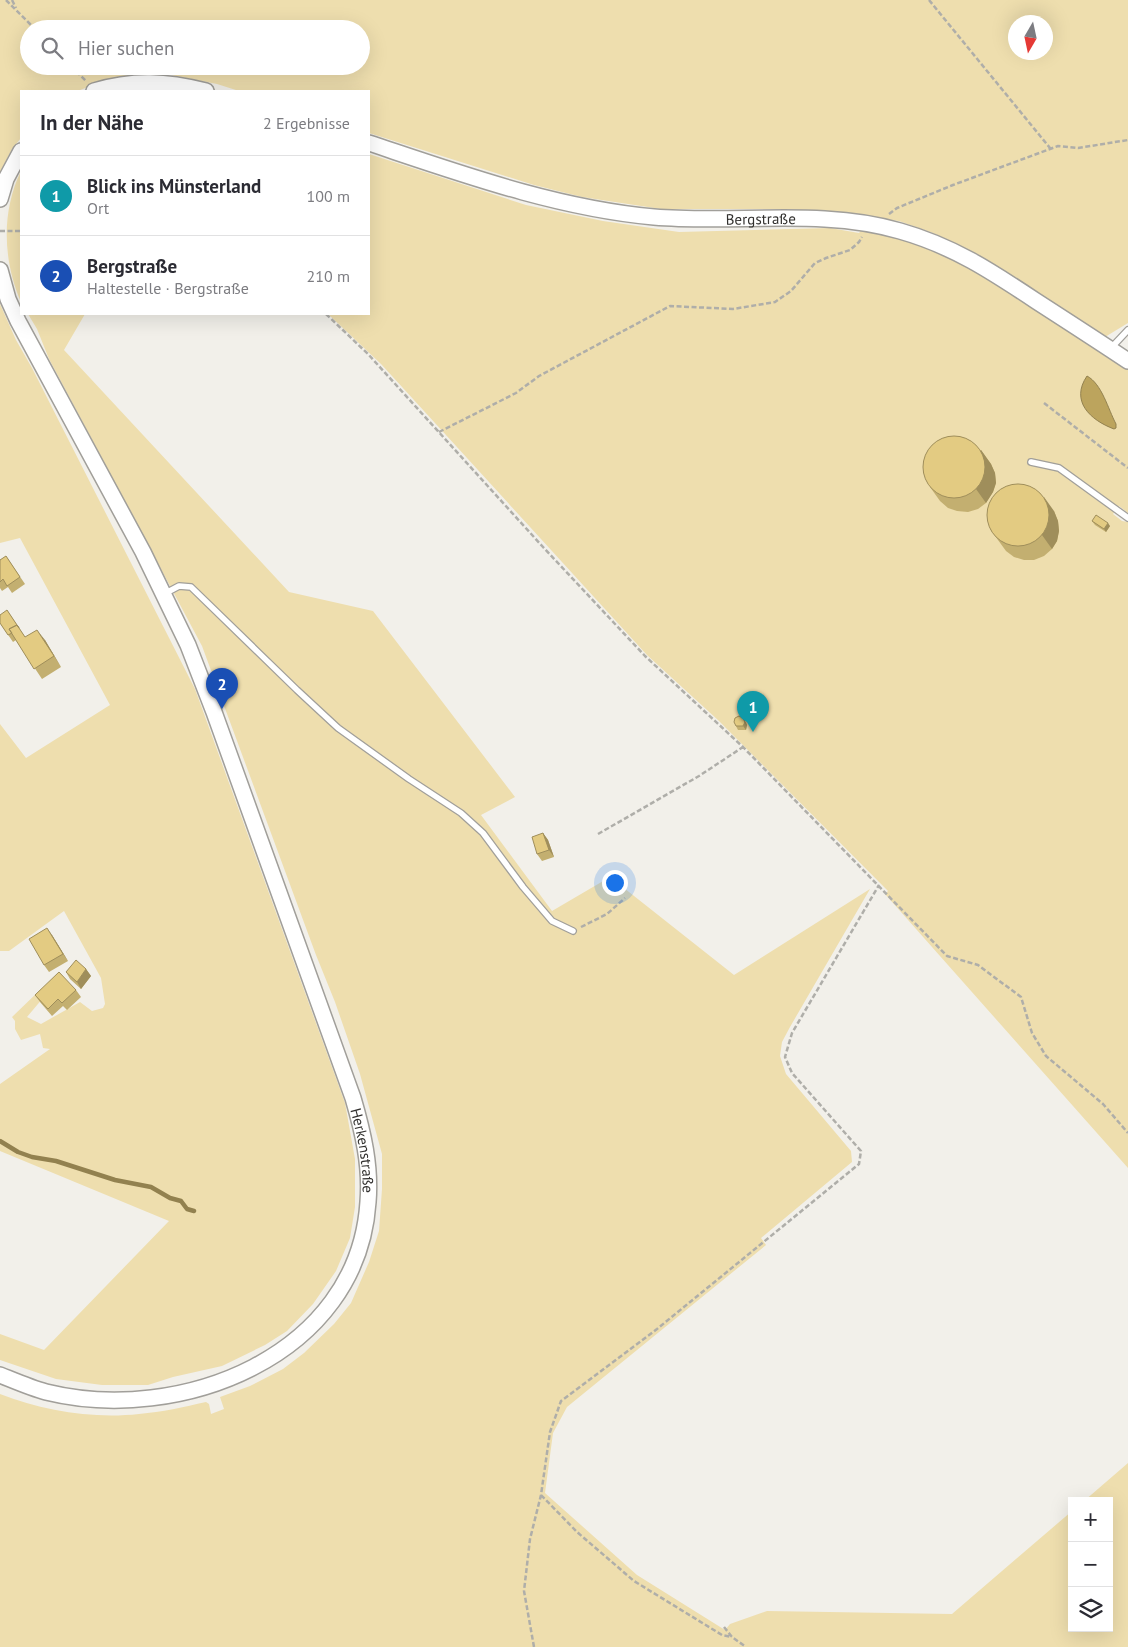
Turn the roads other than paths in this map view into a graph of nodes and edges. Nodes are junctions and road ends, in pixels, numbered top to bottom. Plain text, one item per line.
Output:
1 (100, 90) edge
2 (201, 90) edge
3 (370, 143) edge
4 (20, 153) edge
5 (0, 199) edge
6 (0, 270) edge
7 (1128, 330) edge
8 (1110, 349) junction
9 (1128, 361) edge
10 (1030, 462) dead end
11 (1128, 518) edge
12 (164, 594) junction
13 (573, 931) road end
14 (0, 1375) edge

1 - 2 main road
3 - 8 main road, Bergstraße
4 - 5 main road
6 - 12 main road
7 - 8 lane
8 - 9 main road, Bergstraße
10 - 11 lane
12 - 13 lane
12 - 14 main road, Herkenstraße

